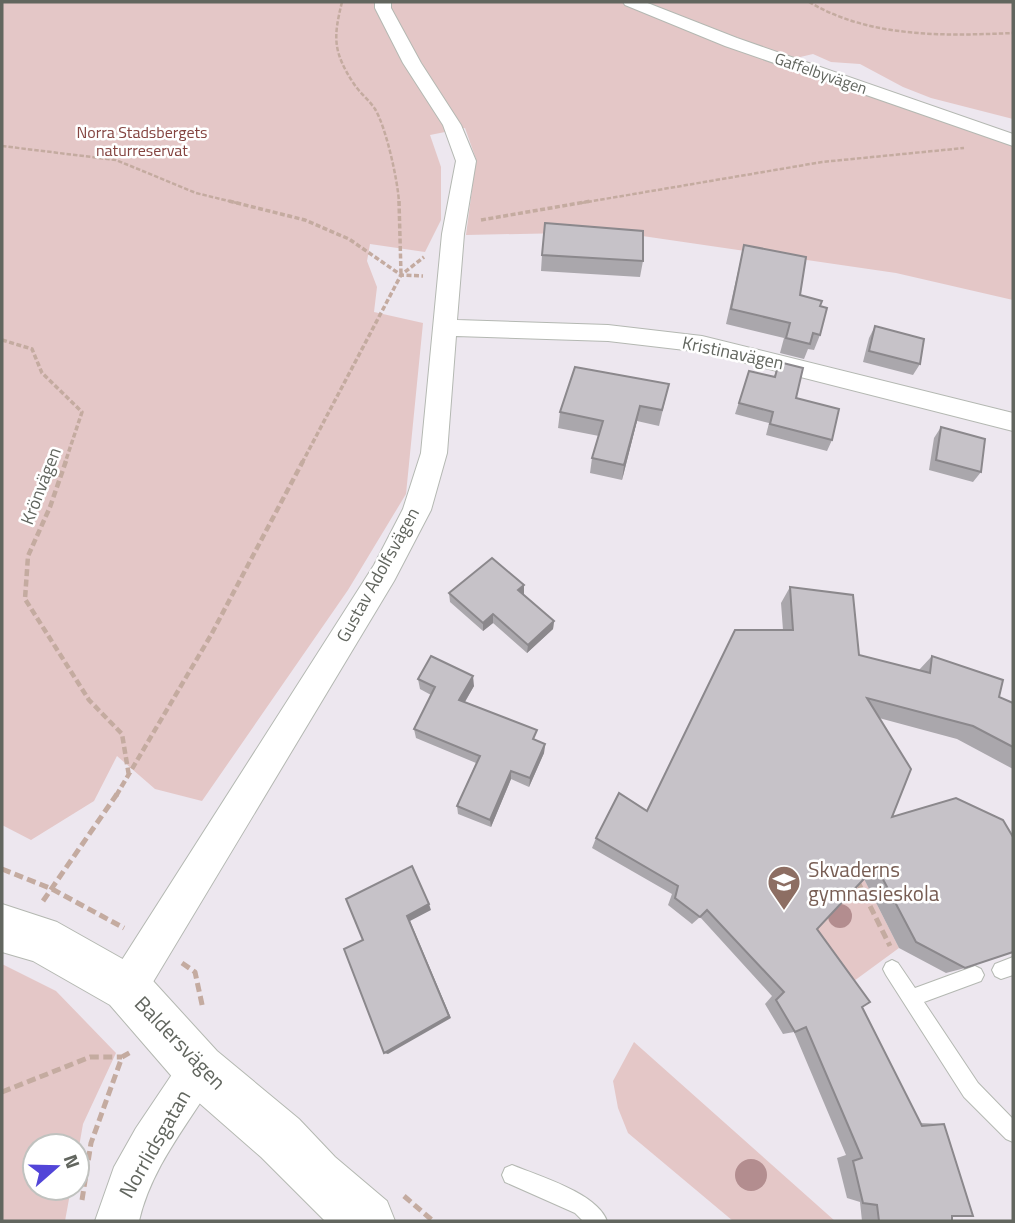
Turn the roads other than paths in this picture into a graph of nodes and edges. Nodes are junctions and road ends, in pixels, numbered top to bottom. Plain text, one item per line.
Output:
1 (383, 2) edge
2 (631, 2) edge
3 (1013, 139) edge
4 (447, 328) junction
5 (1013, 422) edge
6 (2, 928) edge
7 (892, 969) road end
8 (975, 975) edge
9 (127, 988) junction
10 (911, 998) junction
11 (199, 1069) junction
12 (1013, 1132) edge
13 (512, 1175) dead end
14 (117, 1221) edge
15 (367, 1221) edge
16 (597, 1221) edge

1 - 4 street, Gustav Adolfsvägen
2 - 3 street, Gaffelbyvägen
4 - 5 street, Kristinavägen
4 - 9 street, Gustav Adolfsvägen
6 - 9 street, Baldersvägen
7 - 10 lane
8 - 10 lane
9 - 11 street, Baldersvägen
10 - 12 lane
11 - 14 street, Norrlidsgatan
11 - 15 street, Baldersvägen
13 - 16 lane

